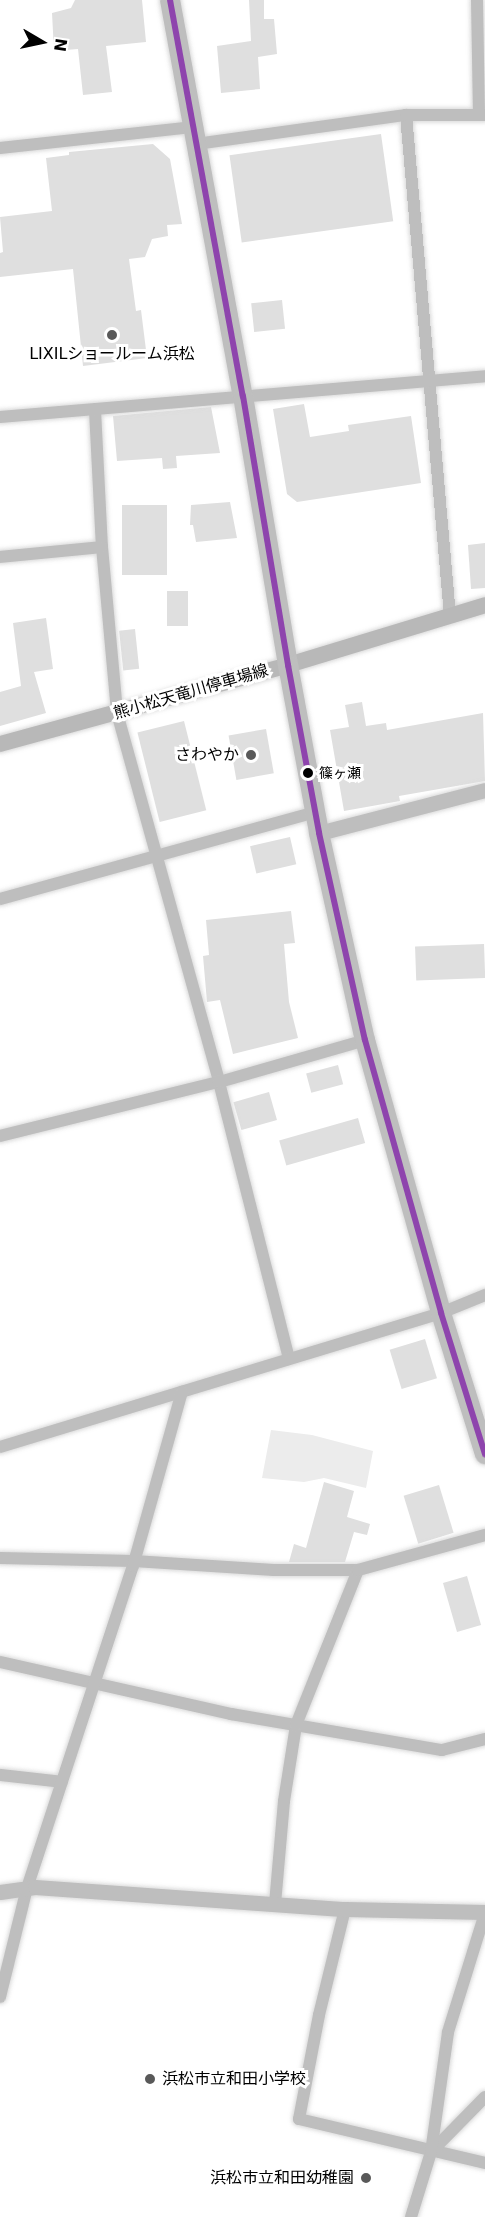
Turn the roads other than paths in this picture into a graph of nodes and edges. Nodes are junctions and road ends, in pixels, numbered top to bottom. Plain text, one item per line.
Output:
1 (170, 0) edge
2 (477, 0) edge
3 (405, 115) junction
4 (482, 115) edge
5 (194, 136) junction
6 (0, 148) edge
7 (485, 376) edge
8 (429, 382) junction
9 (243, 396) junction
10 (95, 410) junction
11 (0, 411) edge
12 (0, 417) edge
13 (102, 547) junction
14 (0, 558) edge
15 (485, 605) edge
16 (450, 616) junction
17 (288, 665) junction
18 (117, 713) junction
19 (0, 744) edge
20 (485, 790) edge
21 (316, 812) junction
22 (319, 833) junction
23 (158, 856) junction
24 (0, 898) edge
25 (365, 1040) junction
26 (219, 1082) junction
27 (0, 1136) edge
28 (485, 1295) edge
29 (441, 1313) junction
30 (289, 1358) junction
31 (182, 1392) junction
32 (0, 1448) edge
33 (485, 1454) edge
34 (485, 1535) edge
35 (0, 1558) edge
36 (134, 1561) junction
37 (358, 1570) junction
38 (0, 1662) edge
39 (96, 1683) junction
40 (296, 1725) junction
41 (485, 1739) edge
42 (0, 1775) edge
43 (62, 1782) junction
44 (27, 1888) junction
45 (0, 1892) edge
46 (275, 1904) junction
47 (345, 1909) junction
48 (485, 1913) edge
49 (0, 1996) edge
50 (485, 2097) edge
51 (430, 2152) junction
52 (485, 2163) edge
53 (411, 2217) edge

1 - 5 highway
2 - 4 street
3 - 4 street
3 - 5 street
3 - 8 street
5 - 6 street
5 - 9 highway
7 - 8 street
8 - 9 street
8 - 16 street
9 - 10 street
9 - 17 highway
10 - 12 street
10 - 13 street
11 - 12 street
13 - 14 street
13 - 18 street
15 - 16 main road, 熊小松天竜川停車場線
16 - 17 main road, 熊小松天竜川停車場線
17 - 18 main road, 熊小松天竜川停車場線
17 - 21 highway
18 - 19 main road, 熊小松天竜川停車場線
18 - 23 street
20 - 22 street
21 - 22 highway
21 - 23 street
22 - 25 highway
23 - 24 street
23 - 26 street
25 - 26 street
25 - 29 highway
26 - 27 street
26 - 30 street
28 - 29 street
29 - 30 street
29 - 33 highway
30 - 31 street
31 - 32 street
31 - 36 street
34 - 37 street
35 - 36 street
36 - 37 street
36 - 39 street
37 - 40 street
38 - 39 street
39 - 40 street
39 - 43 street
40 - 41 street
40 - 46 street
42 - 43 street
43 - 44 street
44 - 45 street
44 - 46 street
44 - 49 street
46 - 47 street
47 - 48 street
47 - 51 street
48 - 51 street
50 - 51 street
51 - 52 street
51 - 53 street

